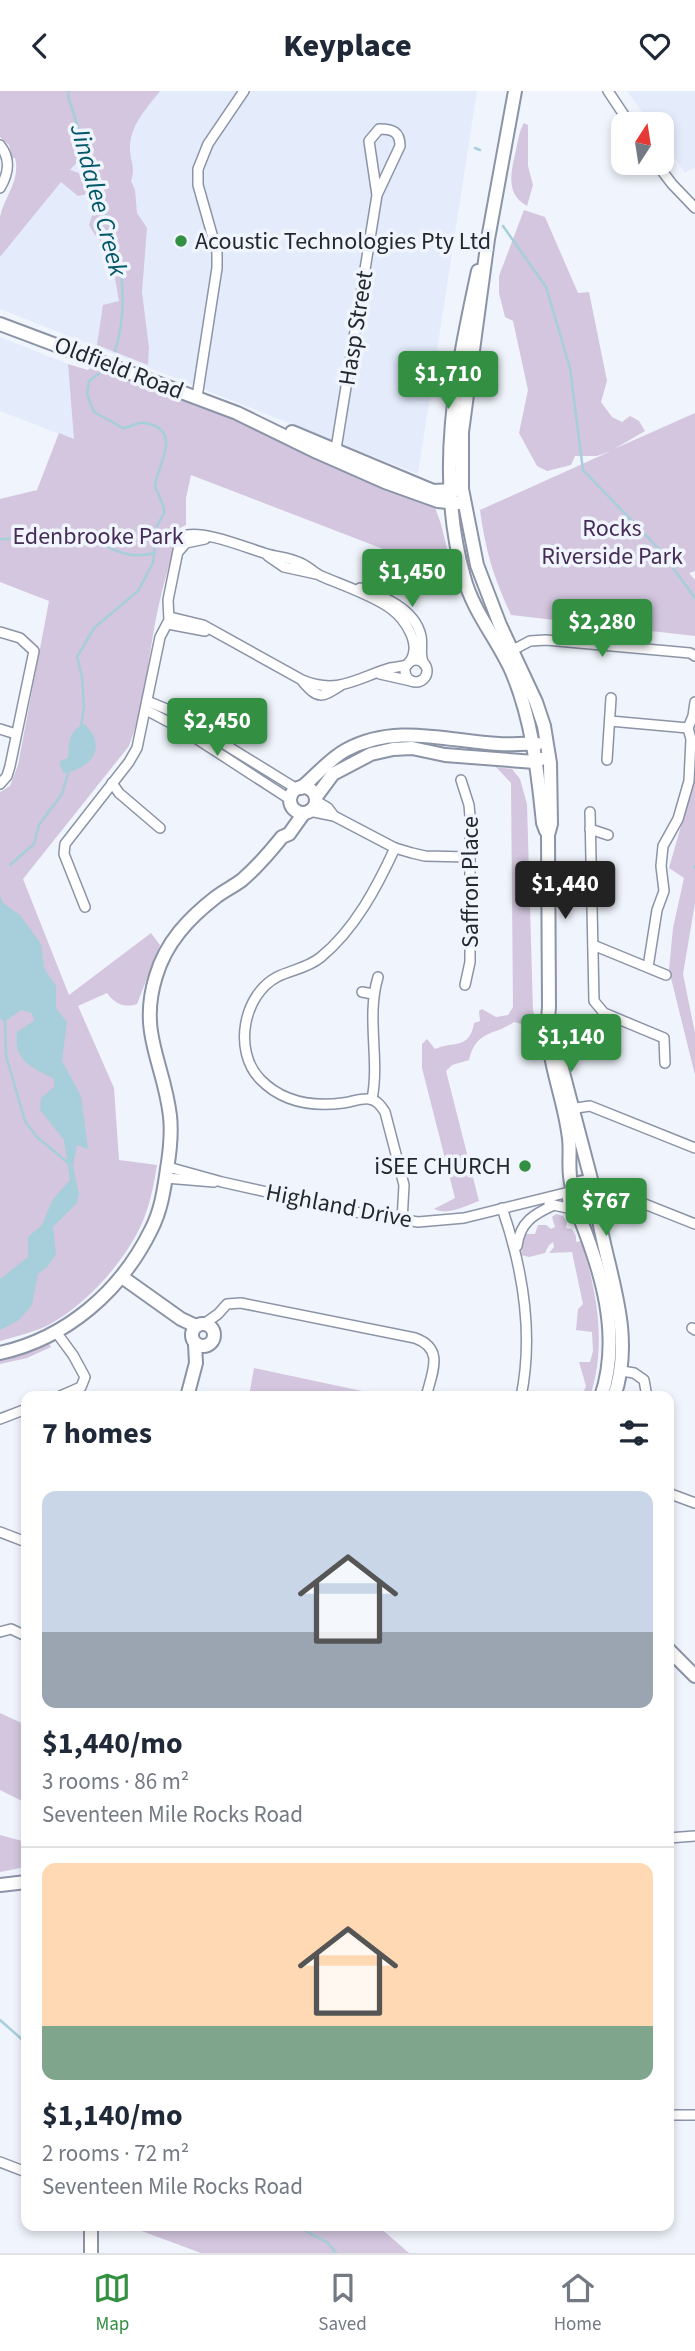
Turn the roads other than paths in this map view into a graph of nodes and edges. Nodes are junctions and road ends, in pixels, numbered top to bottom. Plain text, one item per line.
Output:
1 (515, 91) edge
2 (608, 91) edge
3 (242, 92) edge
4 (622, 112) edge
5 (0, 145) edge
6 (665, 175) edge
7 (0, 188) edge
8 (377, 195) junction
9 (695, 208) edge
10 (0, 324) edge
11 (197, 397) junction
12 (335, 455) junction
13 (456, 496) junction
14 (345, 585) junction
15 (169, 620) junction
16 (0, 632) edge
17 (508, 652) junction
18 (695, 656) edge
19 (408, 664) junction
20 (424, 664) junction
21 (378, 674) junction
22 (412, 681) junction
23 (611, 698) dead end
24 (695, 702) edge
25 (146, 706) junction
26 (610, 722) junction
27 (688, 728) junction
28 (0, 729) edge
29 (16, 734) junction
30 (531, 743) junction
31 (548, 751) junction
32 (607, 760) dead end
33 (536, 762) junction
34 (461, 780) dead end
35 (112, 783) junction
36 (0, 784) edge
37 (303, 801) junction
38 (590, 812) dead end
39 (160, 828) dead end
40 (590, 829) junction
41 (548, 835) junction
42 (608, 835) dead end
43 (395, 848) junction
44 (469, 856) junction
45 (85, 908) dead end
46 (593, 945) junction
47 (648, 967) junction
48 (666, 975) dead end
49 (378, 977) dead end
50 (465, 985) dead end
51 (362, 992) dead end
52 (373, 994) junction
53 (665, 1063) dead end
54 (372, 1099) junction
55 (567, 1110) junction
56 (695, 1148) edge
57 (167, 1173) junction
58 (592, 1183) junction
59 (570, 1190) junction
60 (601, 1195) junction
61 (538, 1201) junction
62 (554, 1205) junction
63 (502, 1208) junction
64 (597, 1209) junction
65 (575, 1211) junction
66 (402, 1221) junction
67 (695, 1224) edge
68 (517, 1251) junction
69 (122, 1277) junction
70 (59, 1330) junction
71 (201, 1334) junction
72 (0, 1353) edge
73 (622, 1371) junction
74 (83, 1391) edge
75 (189, 1391) edge
76 (428, 1391) edge
77 (522, 1391) edge
78 (603, 1391) edge
79 (616, 1391) edge
80 (647, 1391) edge
81 (21, 1411) edge
82 (0, 1419) edge
83 (674, 1495) edge
84 (695, 1503) edge
85 (0, 1532) edge
86 (21, 1540) edge
87 (0, 1632) edge
88 (21, 1634) edge
89 (674, 1655) edge
90 (695, 1676) edge
91 (695, 1836) edge
92 (674, 1838) edge
93 (21, 1883) edge
94 (0, 1885) edge
95 (674, 2115) edge
96 (695, 2115) edge
97 (0, 2162) edge
98 (21, 2170) edge
99 (91, 2231) edge
100 (92, 2253) edge

1 - 13 main road
2 - 4 street
3 - 11 street
5 - 7 street
6 - 9 street
8 - 8 street, Hasp Street
8 - 12 street, Hasp Street
10 - 11 main road, Oldfield Road
11 - 12 main road, Oldfield Road
12 - 13 main road, Oldfield Road
13 - 17 main road
14 - 15 street
14 - 19 street
14 - 20 street
15 - 21 street
15 - 25 street
16 - 29 street
17 - 18 street
17 - 30 main road
17 - 31 main road
19 - 20 street
19 - 21 street
19 - 22 street
20 - 22 street
21 - 22 street
23 - 26 street
24 - 27 street
25 - 35 street
25 - 37 street
26 - 27 street
26 - 32 street
27 - 47 street
28 - 29 street
29 - 36 street
30 - 31 main road
30 - 33 main road
30 - 37 main road
31 - 33 main road
31 - 41 main road
33 - 37 main road
33 - 41 main road
34 - 44 street, Saffron Place
35 - 39 street
35 - 45 street
37 - 43 street
37 - 57 main road
38 - 40 street
40 - 42 street
40 - 46 street
41 - 55 main road
43 - 44 street
43 - 54 street
44 - 50 street, Saffron Place
46 - 47 street
46 - 53 street
47 - 48 street
49 - 52 street
51 - 52 street
52 - 54 street
54 - 66 street
55 - 56 street
55 - 58 main road
55 - 59 main road
57 - 66 street, Highland Drive
57 - 69 main road
58 - 59 main road
58 - 60 main road
59 - 61 street, Highland Drive
59 - 65 main road
60 - 64 main road
60 - 67 street
61 - 62 street, Highland Drive
61 - 63 street, Highland Drive
62 - 65 street, Highland Drive
62 - 68 street
63 - 66 street, Highland Drive
63 - 68 street
64 - 65 main road
64 - 73 main road
65 - 78 main road
68 - 77 street
69 - 70 main road
69 - 71 main road
70 - 72 main road
70 - 74 street
71 - 75 main road
71 - 76 street
73 - 79 main road
73 - 80 street
81 - 82 street
83 - 84 street
85 - 86 street
87 - 88 street
89 - 90 main road
91 - 92 street
93 - 94 main road
95 - 96 street
97 - 98 street
99 - 100 main road

